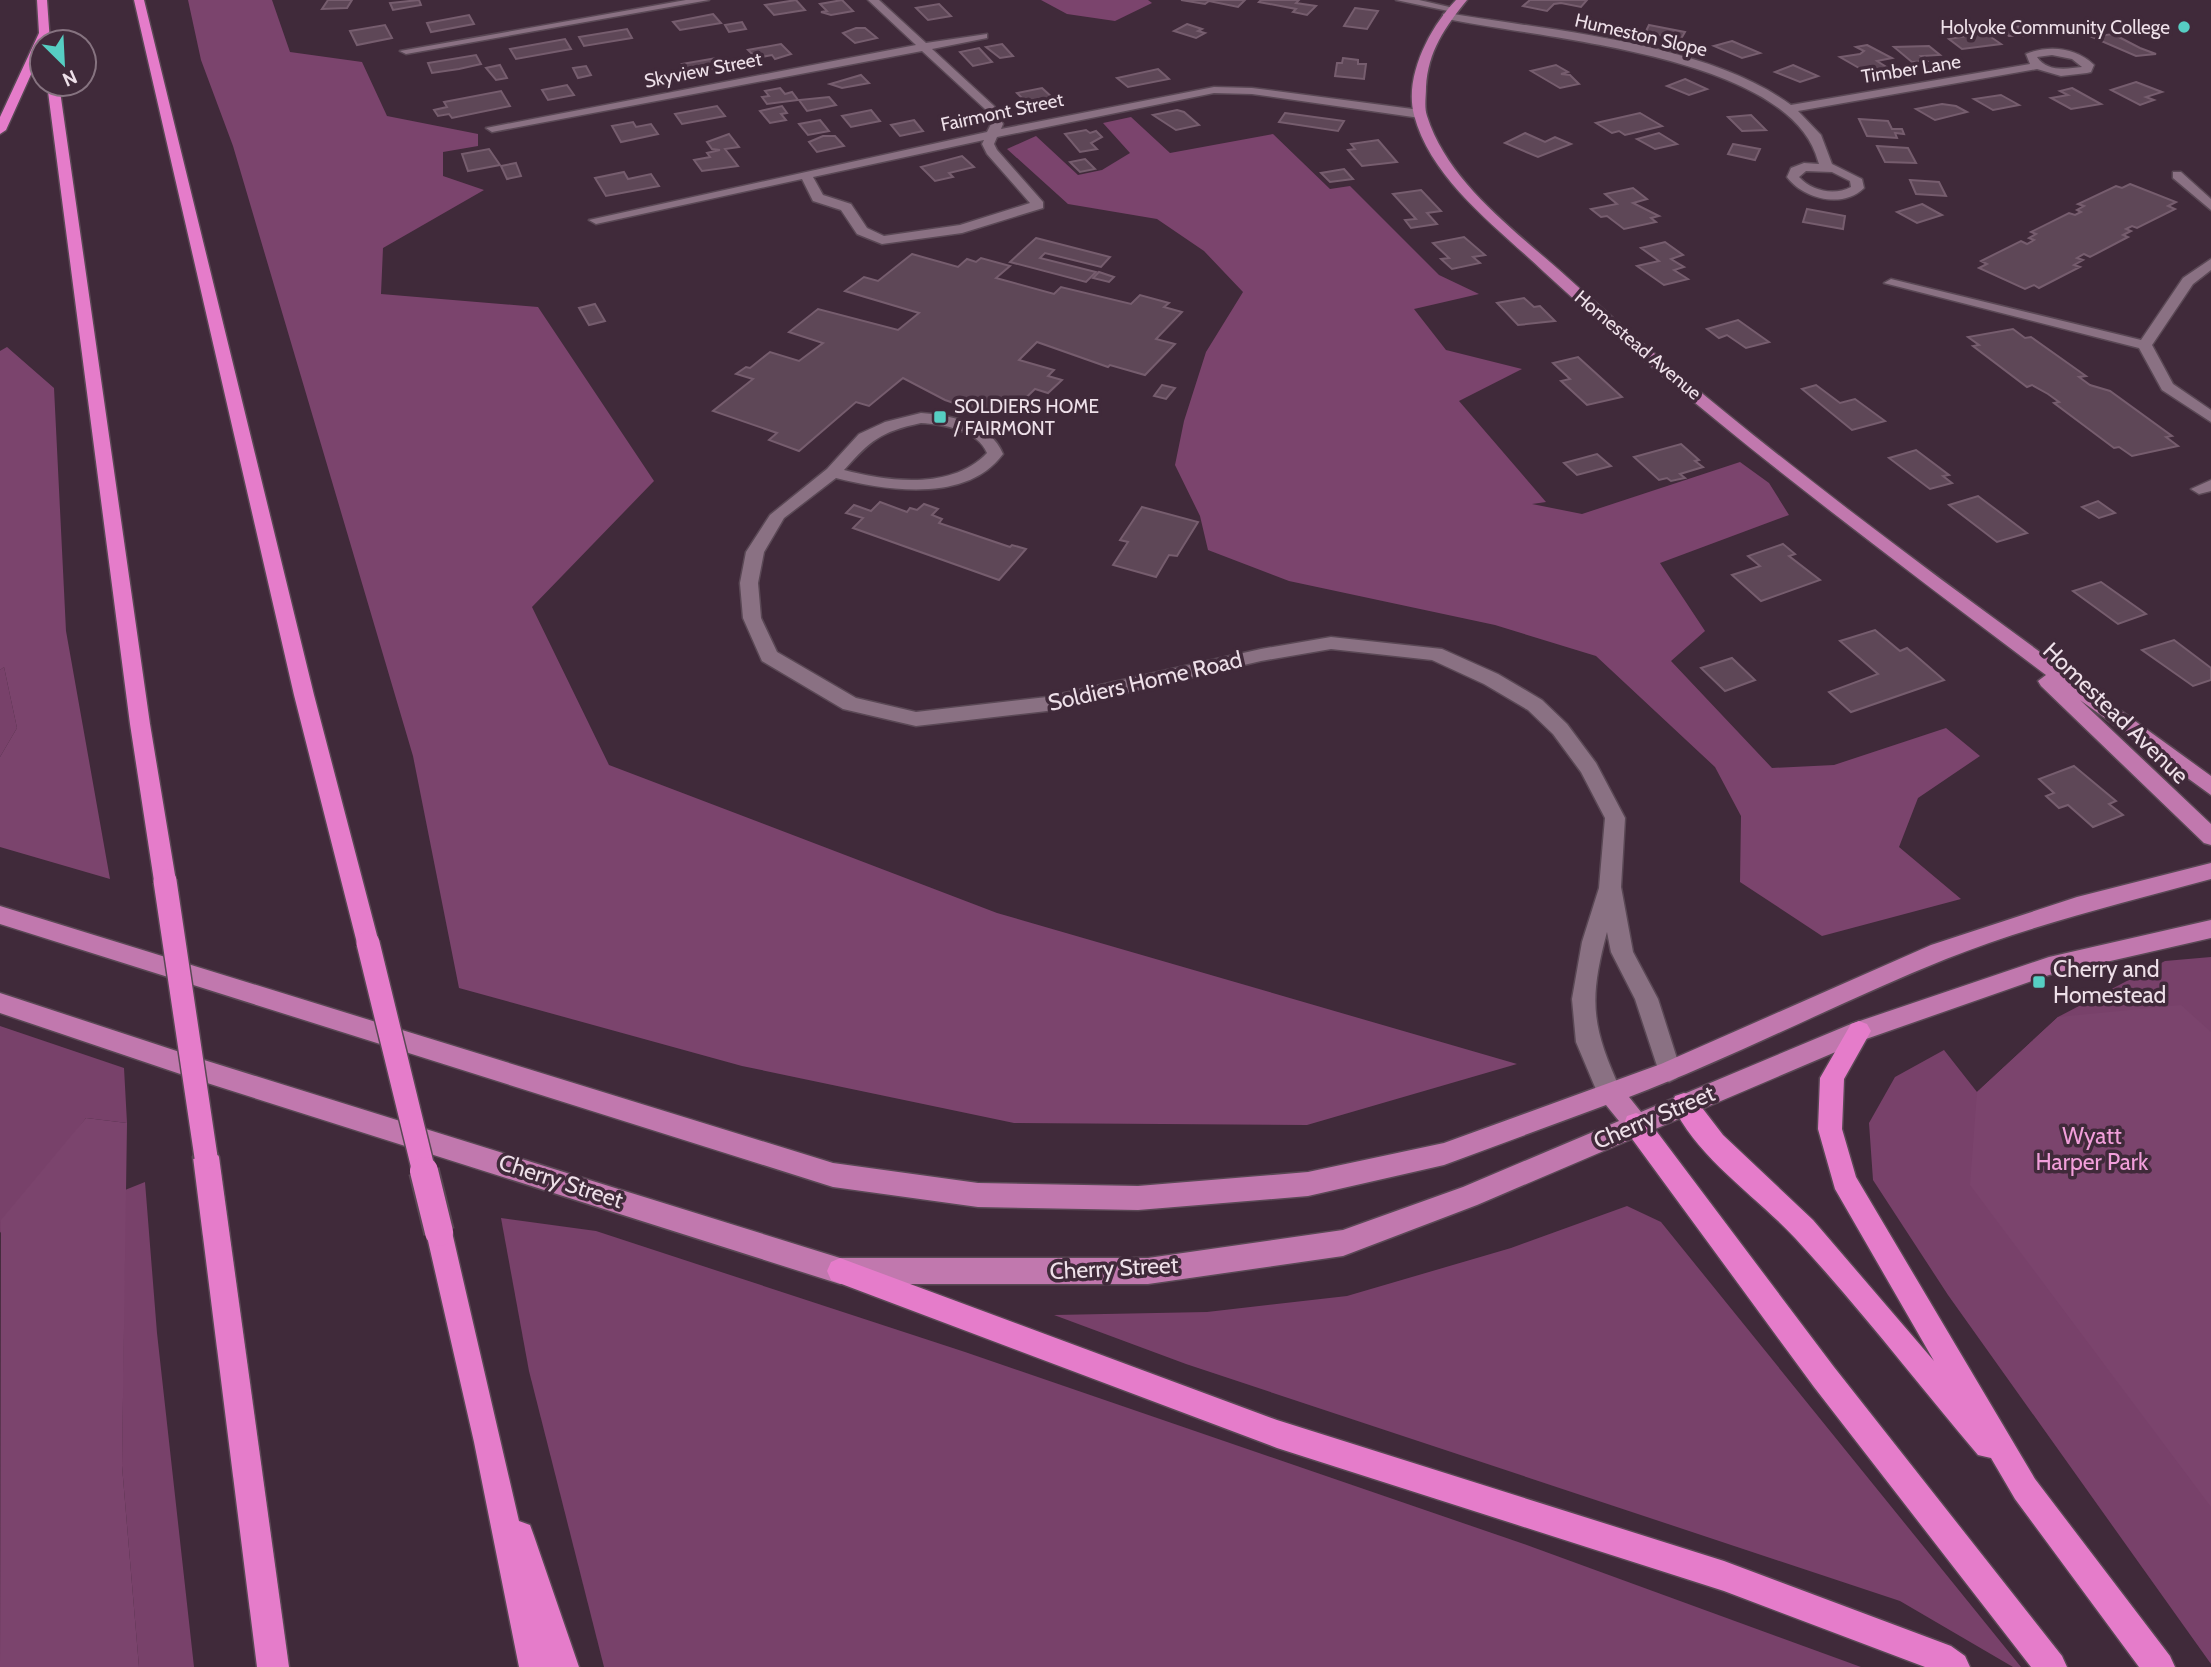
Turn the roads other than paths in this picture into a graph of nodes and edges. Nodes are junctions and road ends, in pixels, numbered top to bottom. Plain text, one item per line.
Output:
1 (41, 0) edge
2 (139, 0) edge
3 (704, 0) edge
4 (873, 0) edge
5 (1401, 0) edge
6 (1454, 9) edge
7 (44, 28) edge
8 (983, 36) dead end
9 (922, 46) junction
10 (405, 51) dead end
11 (2037, 66) dead end
12 (28, 73) edge
13 (54, 98) edge
14 (1790, 108) junction
15 (1420, 114) junction
16 (492, 128) dead end
17 (0, 130) edge
18 (990, 134) junction
19 (1826, 167) dead end
20 (806, 175) junction
21 (2177, 175) dead end
22 (2211, 206) edge
23 (596, 220) dead end
24 (2211, 263) edge
25 (1891, 283) dead end
26 (2145, 345) junction
27 (2211, 417) edge
28 (833, 472) junction
29 (1988, 624) junction
30 (2211, 787) edge
31 (2211, 837) edge
32 (2211, 870) edge
33 (1610, 887) junction
34 (0, 915) edge
35 (2211, 929) edge
36 (0, 1003) edge
37 (1859, 1031) junction
38 (1669, 1071) junction
39 (1609, 1091) junction
40 (1684, 1104) junction
41 (1636, 1124) junction
42 (840, 1271) junction
43 (488, 1443) junction
44 (2025, 1489) junction
45 (273, 1667) edge
46 (535, 1667) edge
47 (563, 1667) edge
48 (1954, 1667) edge
49 (2051, 1667) edge
50 (2159, 1667) edge

1 - 7 highway
2 - 43 highway, bridge
3 - 10 street
4 - 9 street
5 - 6 street, Humeston Slope
6 - 14 street, Humeston Slope
6 - 15 main road, Homestead Avenue
8 - 9 street, Skyview Street
9 - 16 street, Skyview Street
9 - 18 street
11 - 14 street, Timber Lane
12 - 17 highway
13 - 45 highway, bridge
14 - 19 street, Humeston Slope
15 - 18 street, Fairmont Street
15 - 29 main road, Homestead Avenue
18 - 20 street, Fairmont Street
18 - 20 street
20 - 23 street, Fairmont Street
21 - 22 street
24 - 26 street
25 - 26 street
26 - 27 street
28 - 28 street, Soldiers Home Road
28 - 33 street, Soldiers Home Road
29 - 30 main road, Homestead Avenue
29 - 31 main road, Homestead Avenue
32 - 38 main road, Cherry Street
33 - 38 street, Soldiers Home Road
33 - 39 street, Soldiers Home Road
34 - 39 main road, Cherry Street
35 - 37 main road, Cherry Street
36 - 42 main road, Cherry Street
37 - 40 main road, Cherry Street
37 - 44 highway
38 - 39 main road, Cherry Street
38 - 40 main road, Soldiers Home Road
39 - 41 main road, Soldiers Home Road
40 - 41 main road, Cherry Street
40 - 44 highway
41 - 42 main road, Cherry Street
41 - 49 highway
42 - 48 highway
43 - 46 highway
43 - 47 highway
44 - 50 highway

